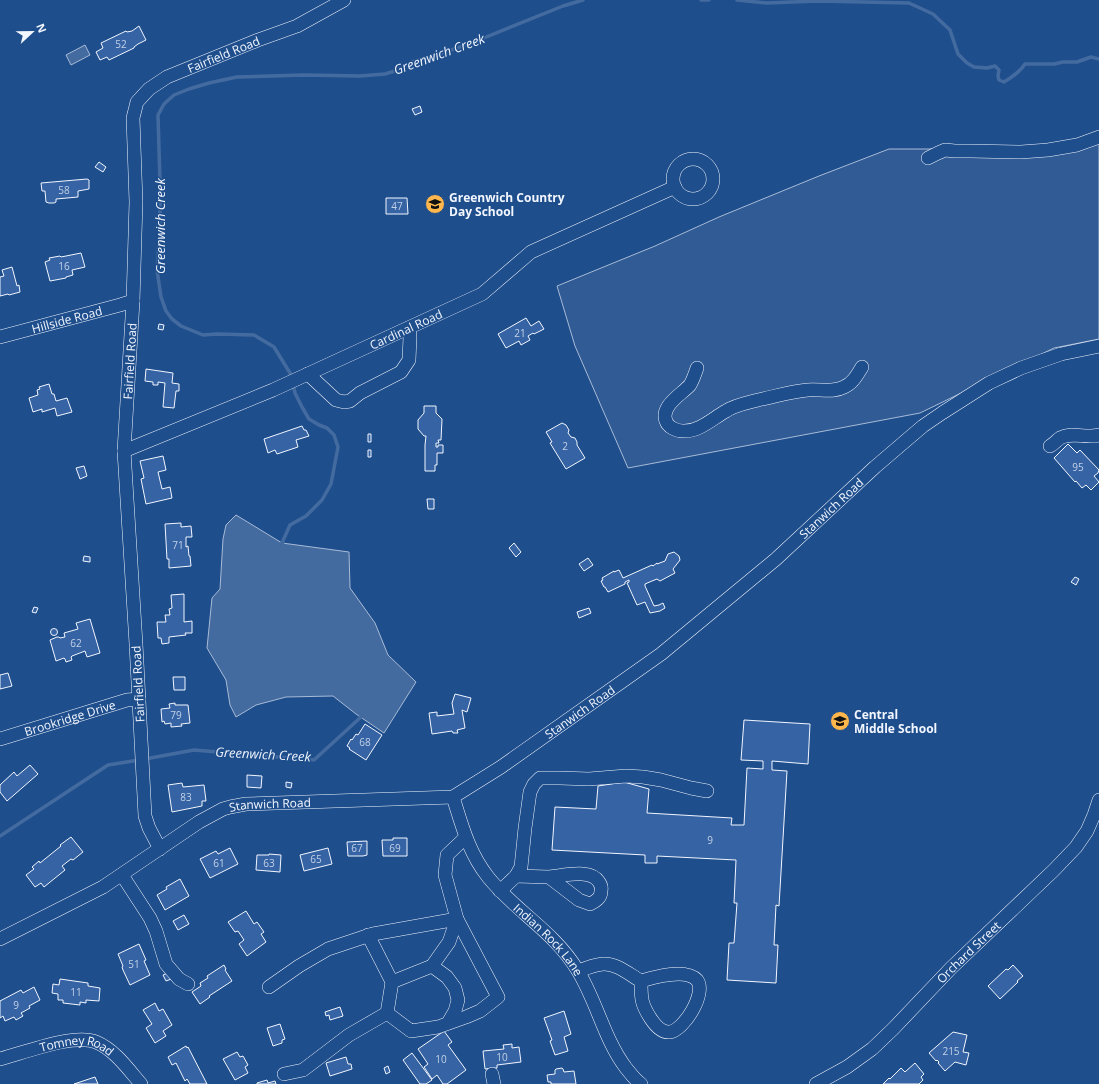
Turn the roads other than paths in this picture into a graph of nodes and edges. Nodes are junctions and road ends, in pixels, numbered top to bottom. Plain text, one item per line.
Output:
1 (344, 0) edge
2 (1099, 137) edge
3 (928, 158) dead end
4 (675, 187) dead end
5 (132, 301) junction
6 (409, 328) junction
7 (0, 337) edge
8 (1099, 346) edge
9 (862, 367) dead end
10 (697, 368) dead end
11 (297, 379) junction
12 (1099, 435) edge
13 (1050, 446) dead end
14 (124, 451) junction
15 (139, 699) junction
16 (0, 739) edge
17 (707, 791) dead end
18 (453, 798) junction
19 (1099, 800) edge
20 (465, 838) junction
21 (160, 849) junction
22 (122, 875) junction
23 (516, 876) junction
24 (549, 877) dead end
25 (500, 890) junction
26 (457, 919) junction
27 (368, 935) junction
28 (0, 939) edge
29 (432, 966) junction
30 (579, 971) junction
31 (641, 981) junction
32 (392, 982) junction
33 (188, 984) dead end
34 (269, 987) dead end
35 (387, 1013) junction
36 (448, 1023) junction
37 (0, 1059) edge
38 (284, 1074) dead end
39 (636, 1083) edge
40 (141, 1084) edge
41 (816, 1084) edge

1 - 5 street, Fairfield Road
2 - 3 street
4 - 6 street, Cardinal Road
5 - 7 street, Hillside Road
5 - 14 street, Fairfield Road
6 - 11 street, Cardinal Road
6 - 11 street
8 - 18 street, Stanwich Road
9 - 10 street
11 - 14 street, Cardinal Road
12 - 13 street
14 - 15 street, Fairfield Road
15 - 16 street, Brookridge Drive
15 - 21 street, Fairfield Road
17 - 23 street
18 - 20 street, Indian Rock Lane
18 - 21 street, Stanwich Road
19 - 41 street, Orchard Street
20 - 25 street, Indian Rock Lane
20 - 26 street
21 - 22 street, Stanwich Road
22 - 28 street, Stanwich Road
22 - 33 street
23 - 24 street
23 - 25 street
25 - 30 street, Indian Rock Lane
26 - 27 street
26 - 29 street
26 - 36 street
27 - 32 street
27 - 34 street
29 - 32 street
29 - 36 street
30 - 31 street
30 - 39 street, Indian Rock Lane
31 - 31 street
32 - 35 street
35 - 36 street
35 - 38 street
37 - 40 street, Tomney Road

